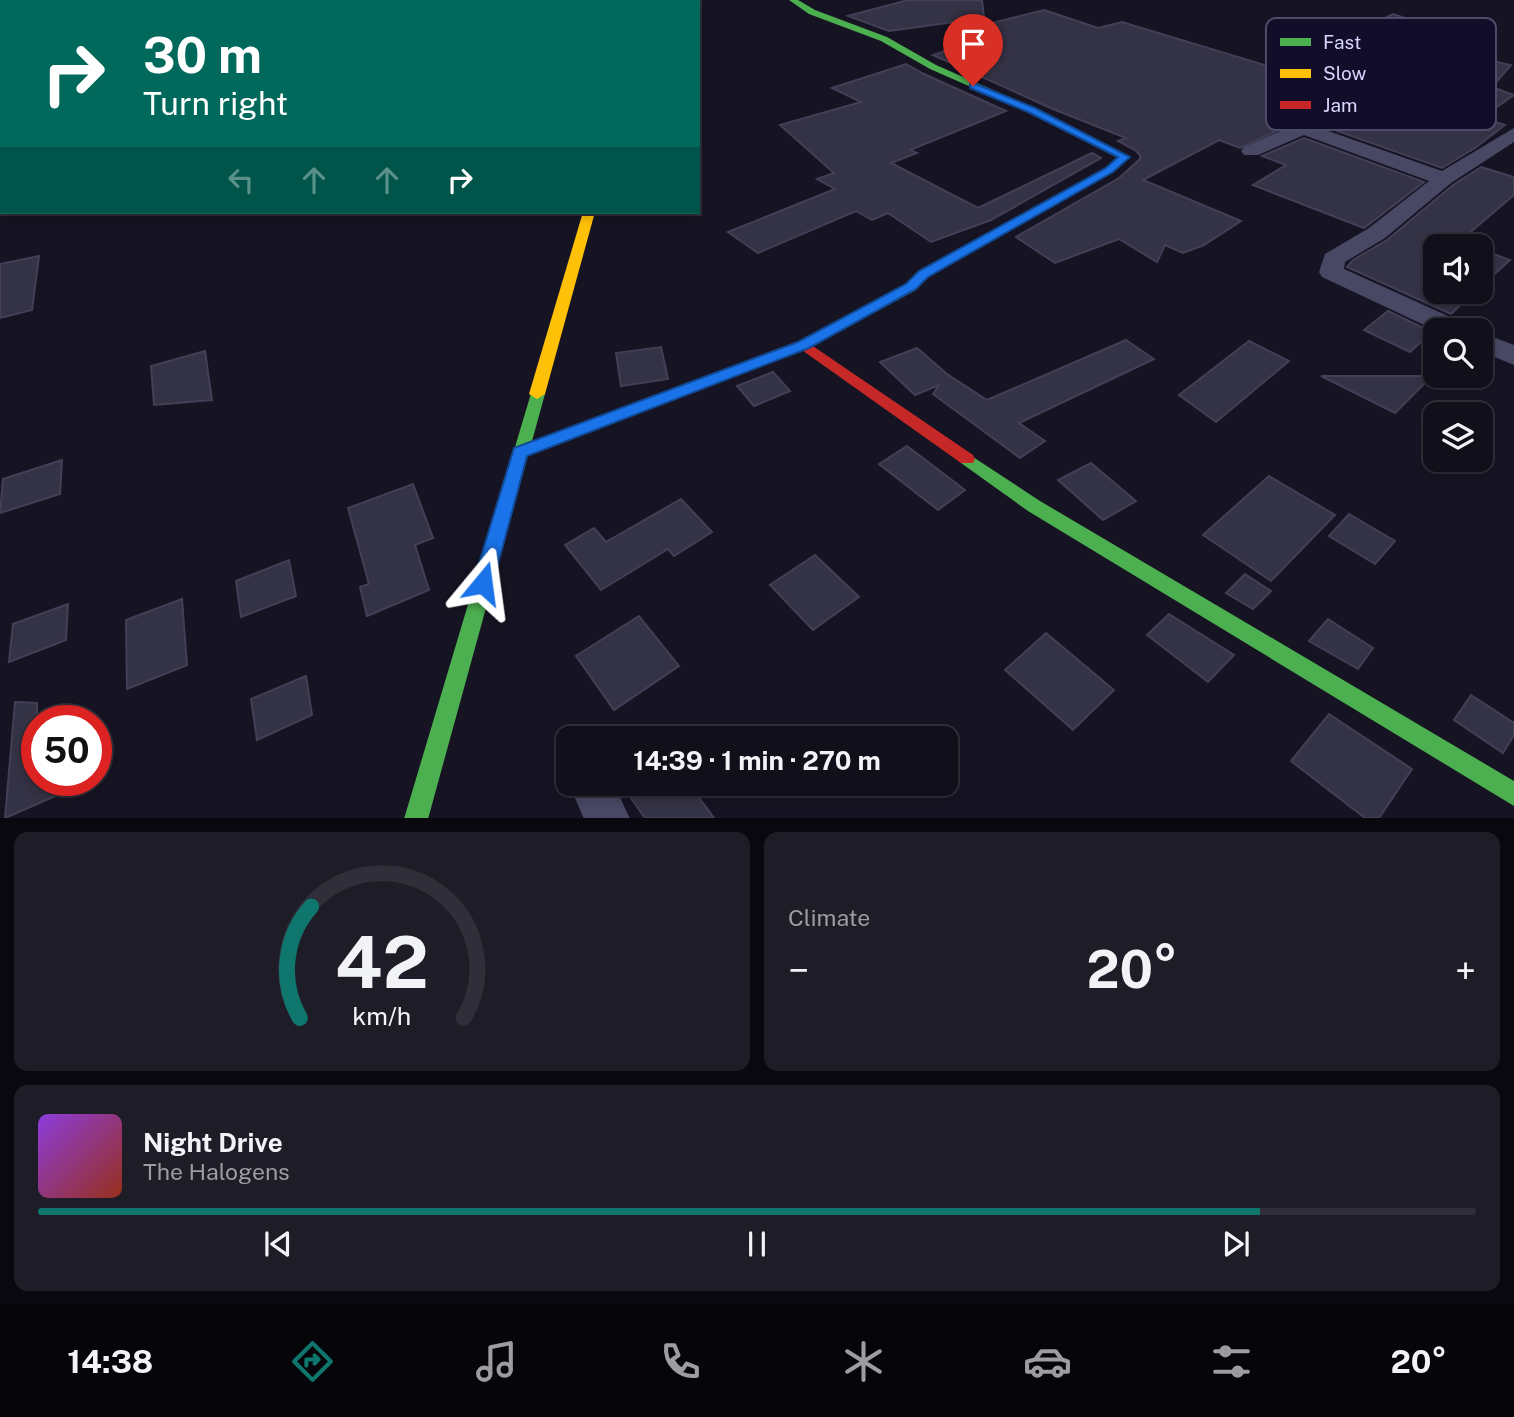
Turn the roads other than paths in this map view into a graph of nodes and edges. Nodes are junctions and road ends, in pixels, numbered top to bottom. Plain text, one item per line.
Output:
1 (793, 0) edge
2 (1298, 130) edge
3 (1309, 130) edge
4 (1514, 134) edge
5 (1251, 151) dead end
6 (1444, 179) junction
7 (588, 214) edge
8 (1431, 318) edge
9 (804, 345) junction
10 (1493, 346) edge
11 (1514, 356) edge
12 (520, 452) junction
13 (1514, 794) edge
14 (597, 796) edge
15 (416, 818) edge
16 (607, 818) edge

1 - 9 street
2 - 5 street
3 - 6 street
4 - 6 street
6 - 8 street
7 - 12 street
9 - 12 street
9 - 13 street
10 - 11 street
12 - 15 street
14 - 16 street

